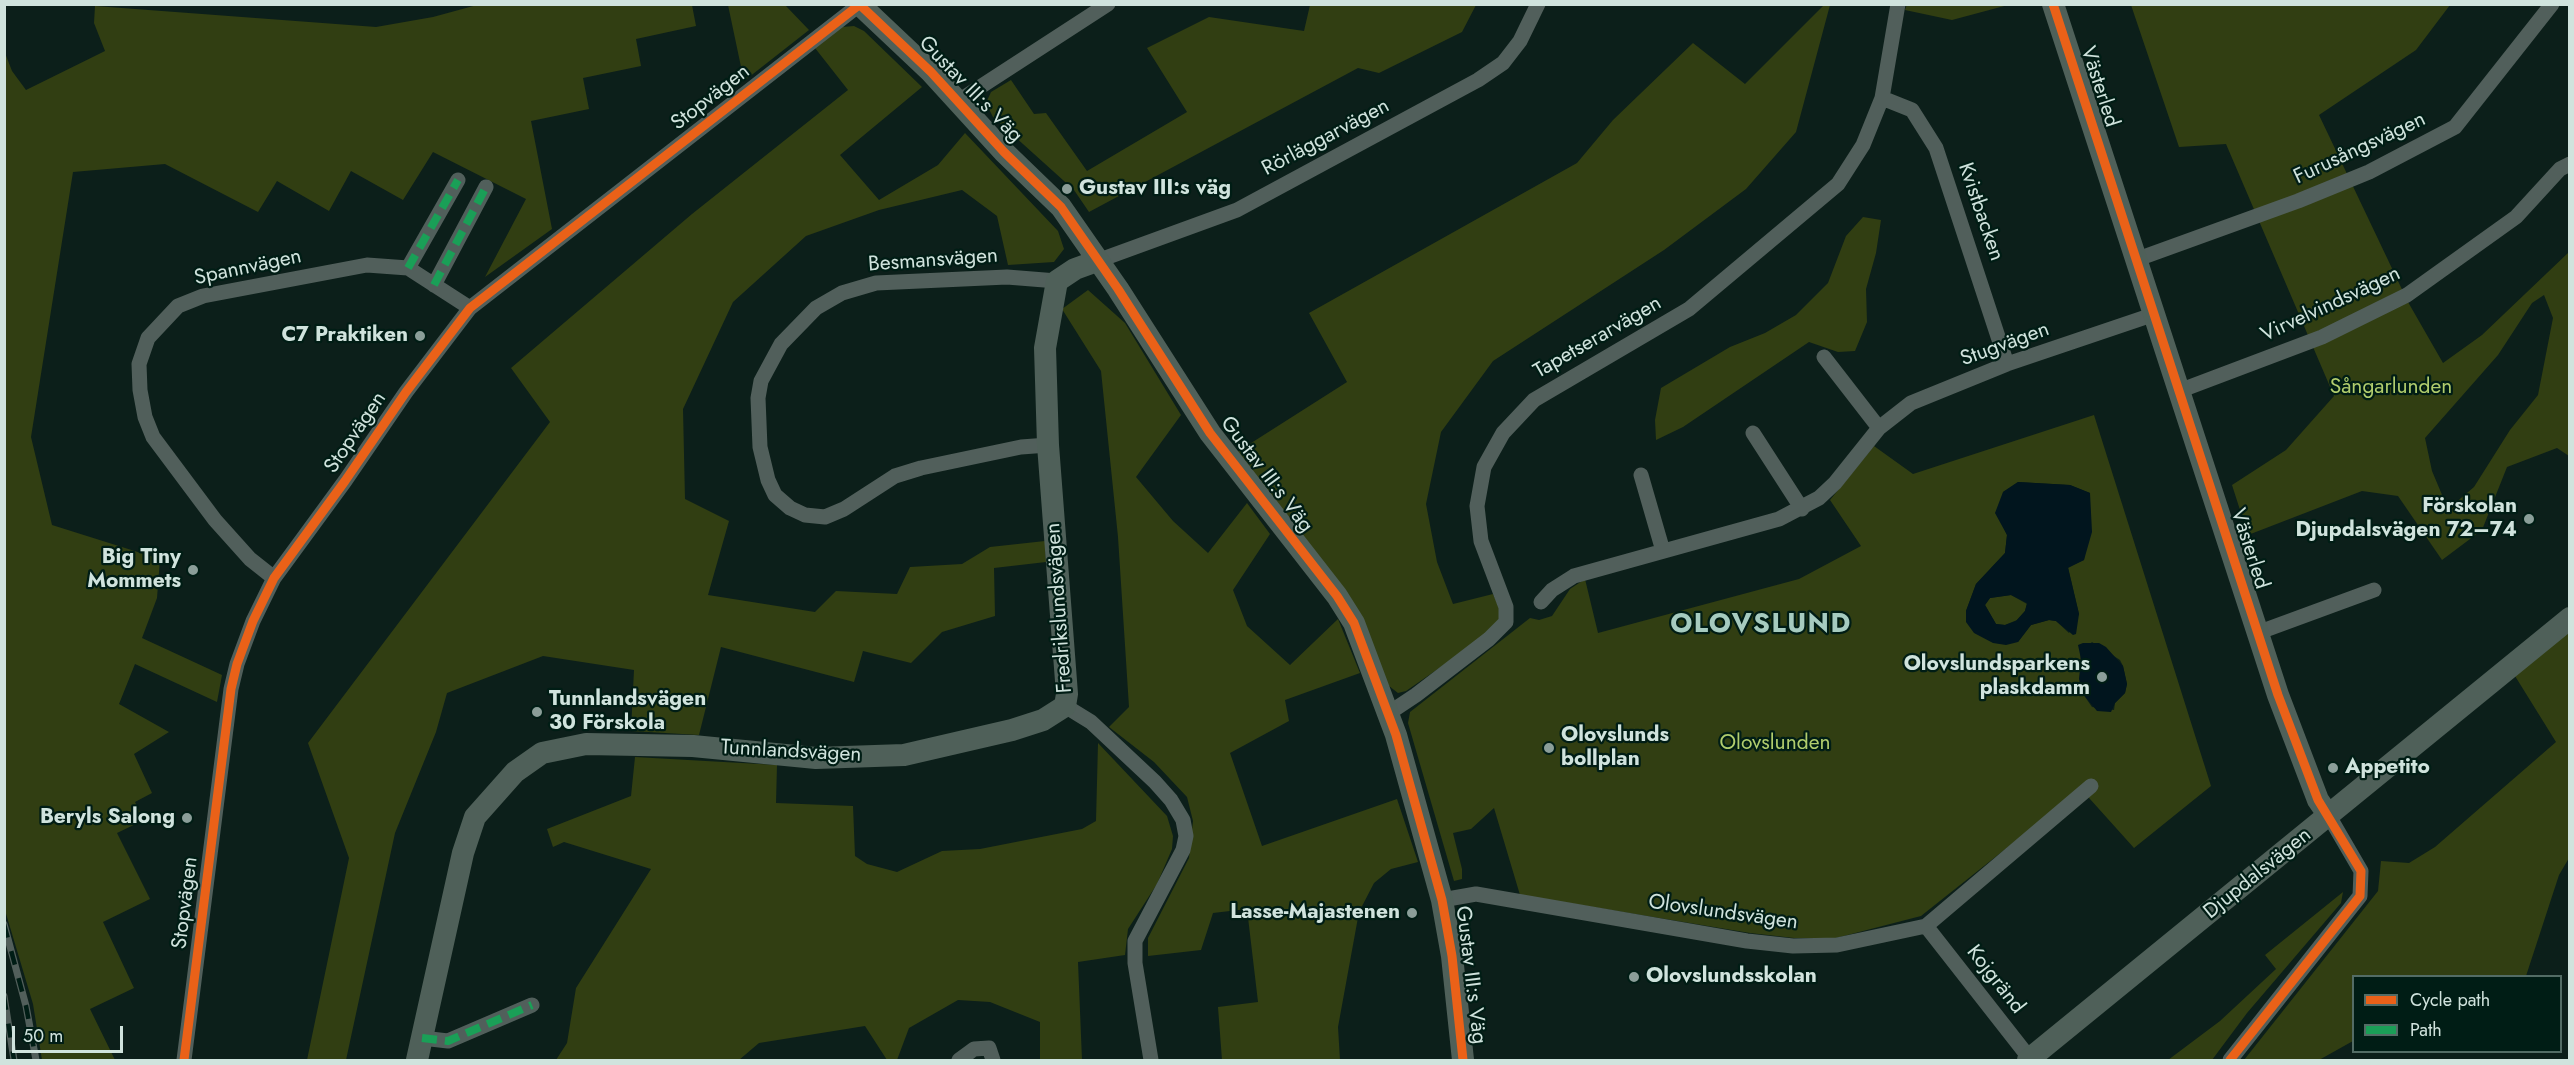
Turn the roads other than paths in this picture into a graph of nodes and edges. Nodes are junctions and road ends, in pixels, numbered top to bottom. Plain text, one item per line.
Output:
1 (1108, 4) edge
2 (1538, 4) edge
3 (1898, 4) edge
4 (2054, 4) edge
5 (2552, 4) edge
6 (859, 5) edge
7 (1882, 98) junction
8 (957, 102) junction
9 (2570, 164) edge
10 (458, 180) dead end
11 (486, 187) dead end
12 (2135, 260) junction
13 (1097, 261) junction
14 (408, 268) junction
15 (1057, 281) junction
16 (434, 285) junction
17 (470, 308) junction
18 (2152, 315) junction
19 (1824, 357) dead end
20 (2007, 364) junction
21 (2179, 391) junction
22 (1879, 428) junction
23 (1753, 433) dead end
24 (1048, 445) junction
25 (1641, 476) dead end
26 (1802, 509) junction
27 (1663, 551) junction
28 (274, 578) junction
29 (2374, 590) dead end
30 (1541, 602) dead end
31 (2570, 618) edge
32 (2257, 633) junction
33 (1065, 706) junction
34 (1389, 713) junction
35 (2091, 786) dead end
36 (2329, 816) junction
37 (1442, 900) junction
38 (1926, 926) junction
39 (532, 1005) dead end
40 (422, 1038) junction
41 (184, 1060) edge
42 (417, 1060) edge
43 (959, 1060) edge
44 (993, 1060) edge
45 (1151, 1060) edge
46 (1463, 1060) edge
47 (2030, 1060) edge
48 (2229, 1060) edge

1 - 8 street
2 - 13 street, Rörläggarvägen
3 - 7 street, Tapetserarvägen
4 - 12 street, Västerled
5 - 12 street, Furusångsvägen
6 - 8 street, Gustav III:s Väg
6 - 17 street, Stopvägen
7 - 20 street, Kvistbacken
7 - 34 street, Tapetserarvägen
8 - 13 street, Gustav III:s Väg
9 - 21 street, Virvelvindsvägen
10 - 14 street
11 - 16 street
12 - 18 street, Västerled
13 - 15 street
13 - 34 street, Gustav III:s Väg
14 - 16 street
14 - 28 street, Spannvägen
15 - 24 street, Fredrikslundsvägen
15 - 24 street, Besmansvägen
16 - 17 street
17 - 28 street, Stopvägen
18 - 20 street, Stugvägen
18 - 21 street, Västerled
19 - 22 street
20 - 22 street, Stugvägen
21 - 32 street, Västerled
22 - 26 street, Stugvägen
23 - 26 street
24 - 33 street, Fredrikslundsvägen
25 - 27 street
26 - 27 street, Stugvägen
27 - 30 street, Stugvägen
28 - 41 street, Stopvägen
29 - 32 street
31 - 36 street, Djupdalsvägen
32 - 36 street, Västerled
33 - 40 street, Tunnlandsvägen
33 - 45 street, Fredrikslundsvägen
34 - 37 street, Gustav III:s Väg
35 - 38 street, Olovslundsvägen
36 - 47 street, Djupdalsvägen
36 - 48 street, Västerled
37 - 38 street, Olovslundsvägen
37 - 46 street, Gustav III:s Väg
38 - 47 street, Kojgränd
39 - 40 street
40 - 42 street, Tunnlandsvägen
43 - 44 street

